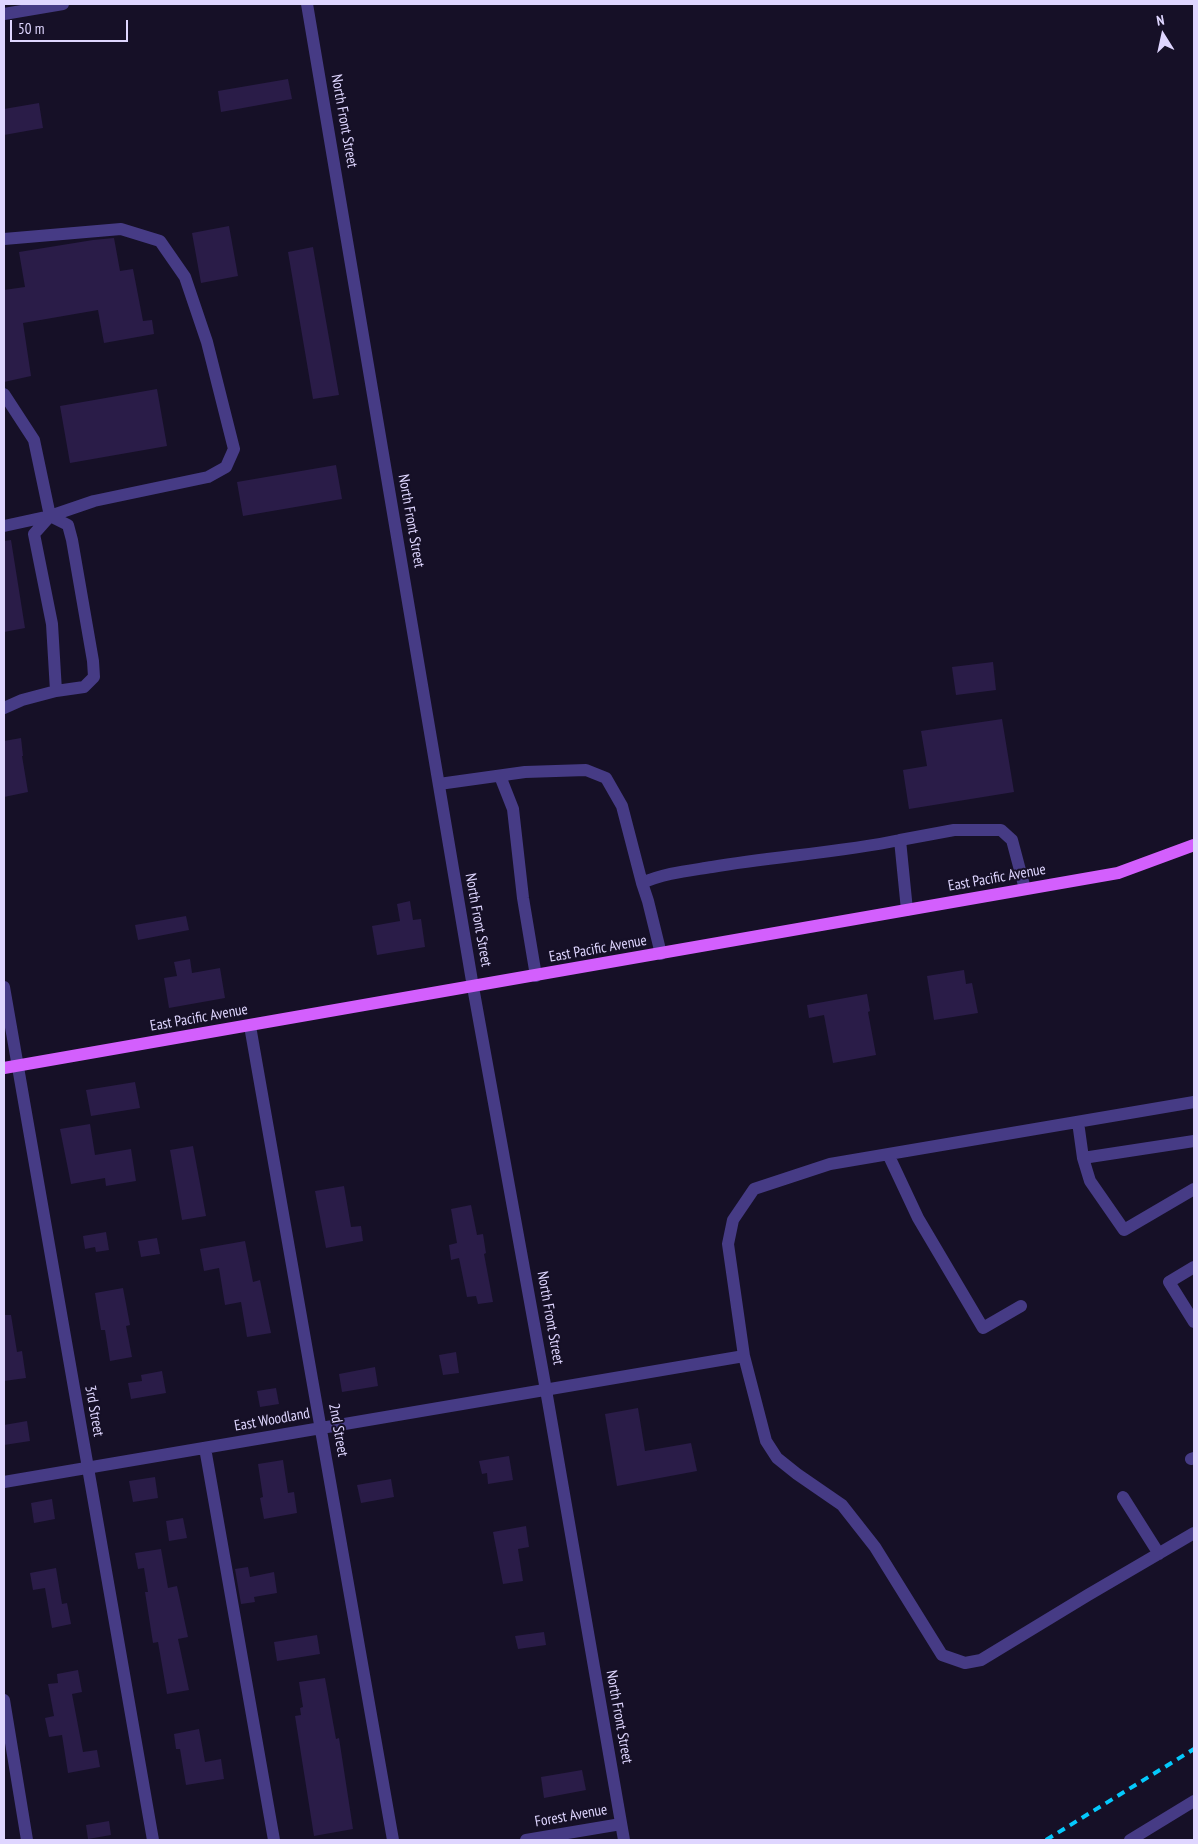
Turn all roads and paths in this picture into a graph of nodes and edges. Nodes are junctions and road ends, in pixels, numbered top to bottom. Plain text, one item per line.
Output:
1 (63, 4) edge
2 (308, 4) edge
3 (4, 14) edge
4 (4, 238) edge
5 (7, 399) edge
6 (50, 516) junction
7 (4, 526) edge
8 (56, 691) junction
9 (4, 708) edge
10 (500, 776) junction
11 (439, 784) junction
12 (900, 840) junction
13 (1194, 845) edge
14 (642, 883) junction
15 (1025, 889) junction
16 (908, 910) junction
17 (661, 954) junction
18 (536, 976) junction
19 (4, 987) edge
20 (473, 987) junction
21 (250, 1026) junction
22 (18, 1066) junction
23 (4, 1068) edge
24 (1194, 1102) edge
25 (1078, 1122) junction
26 (1194, 1141) edge
27 (888, 1154) junction
28 (1084, 1158) junction
29 (1194, 1190) edge
30 (1194, 1266) edge
31 (1021, 1306) dead end
32 (1194, 1322) edge
33 (744, 1356) junction
34 (546, 1390) junction
35 (321, 1428) junction
36 (205, 1448) junction
37 (88, 1468) junction
38 (4, 1482) edge
39 (1123, 1497) dead end
40 (1194, 1533) edge
41 (1159, 1554) junction
42 (4, 1700) edge
43 (1194, 1801) edge
44 (621, 1824) junction
45 (27, 1840) edge
46 (153, 1840) edge
47 (274, 1840) edge
48 (393, 1840) edge
49 (526, 1840) edge
50 (624, 1840) edge
51 (1130, 1840) edge

1 - 3 street
2 - 11 street, North Front Street
4 - 6 street
5 - 6 street
6 - 7 street
6 - 8 street
6 - 8 street
8 - 9 street
10 - 11 street
10 - 14 street
10 - 18 street
11 - 20 street, North Front Street
12 - 14 street
12 - 15 street
12 - 16 street
13 - 15 main road, East Pacific Avenue
14 - 17 street
15 - 16 main road, East Pacific Avenue
16 - 17 main road, East Pacific Avenue
17 - 18 main road, East Pacific Avenue
18 - 20 main road, East Pacific Avenue
19 - 22 street, 3rd Street
20 - 21 main road, East Pacific Avenue
20 - 34 street, North Front Street
21 - 22 main road, East Pacific Avenue
21 - 35 street, 2nd Street
22 - 23 main road, East Pacific Avenue
22 - 37 street, 3rd Street
24 - 25 street
25 - 27 street
25 - 28 street
26 - 28 street
27 - 31 street
27 - 33 street
28 - 29 street
30 - 32 street
33 - 34 street, East Woodland
33 - 41 street
34 - 35 street, East Woodland
34 - 44 street, North Front Street
35 - 36 street, East Woodland
35 - 48 street, 2nd Street
36 - 37 street, East Woodland
36 - 47 street
37 - 38 street, East Woodland
37 - 46 street, 3rd Street
39 - 41 street
40 - 41 street
42 - 45 street
43 - 51 street
44 - 49 street, Forest Avenue
44 - 50 street, North Front Street

